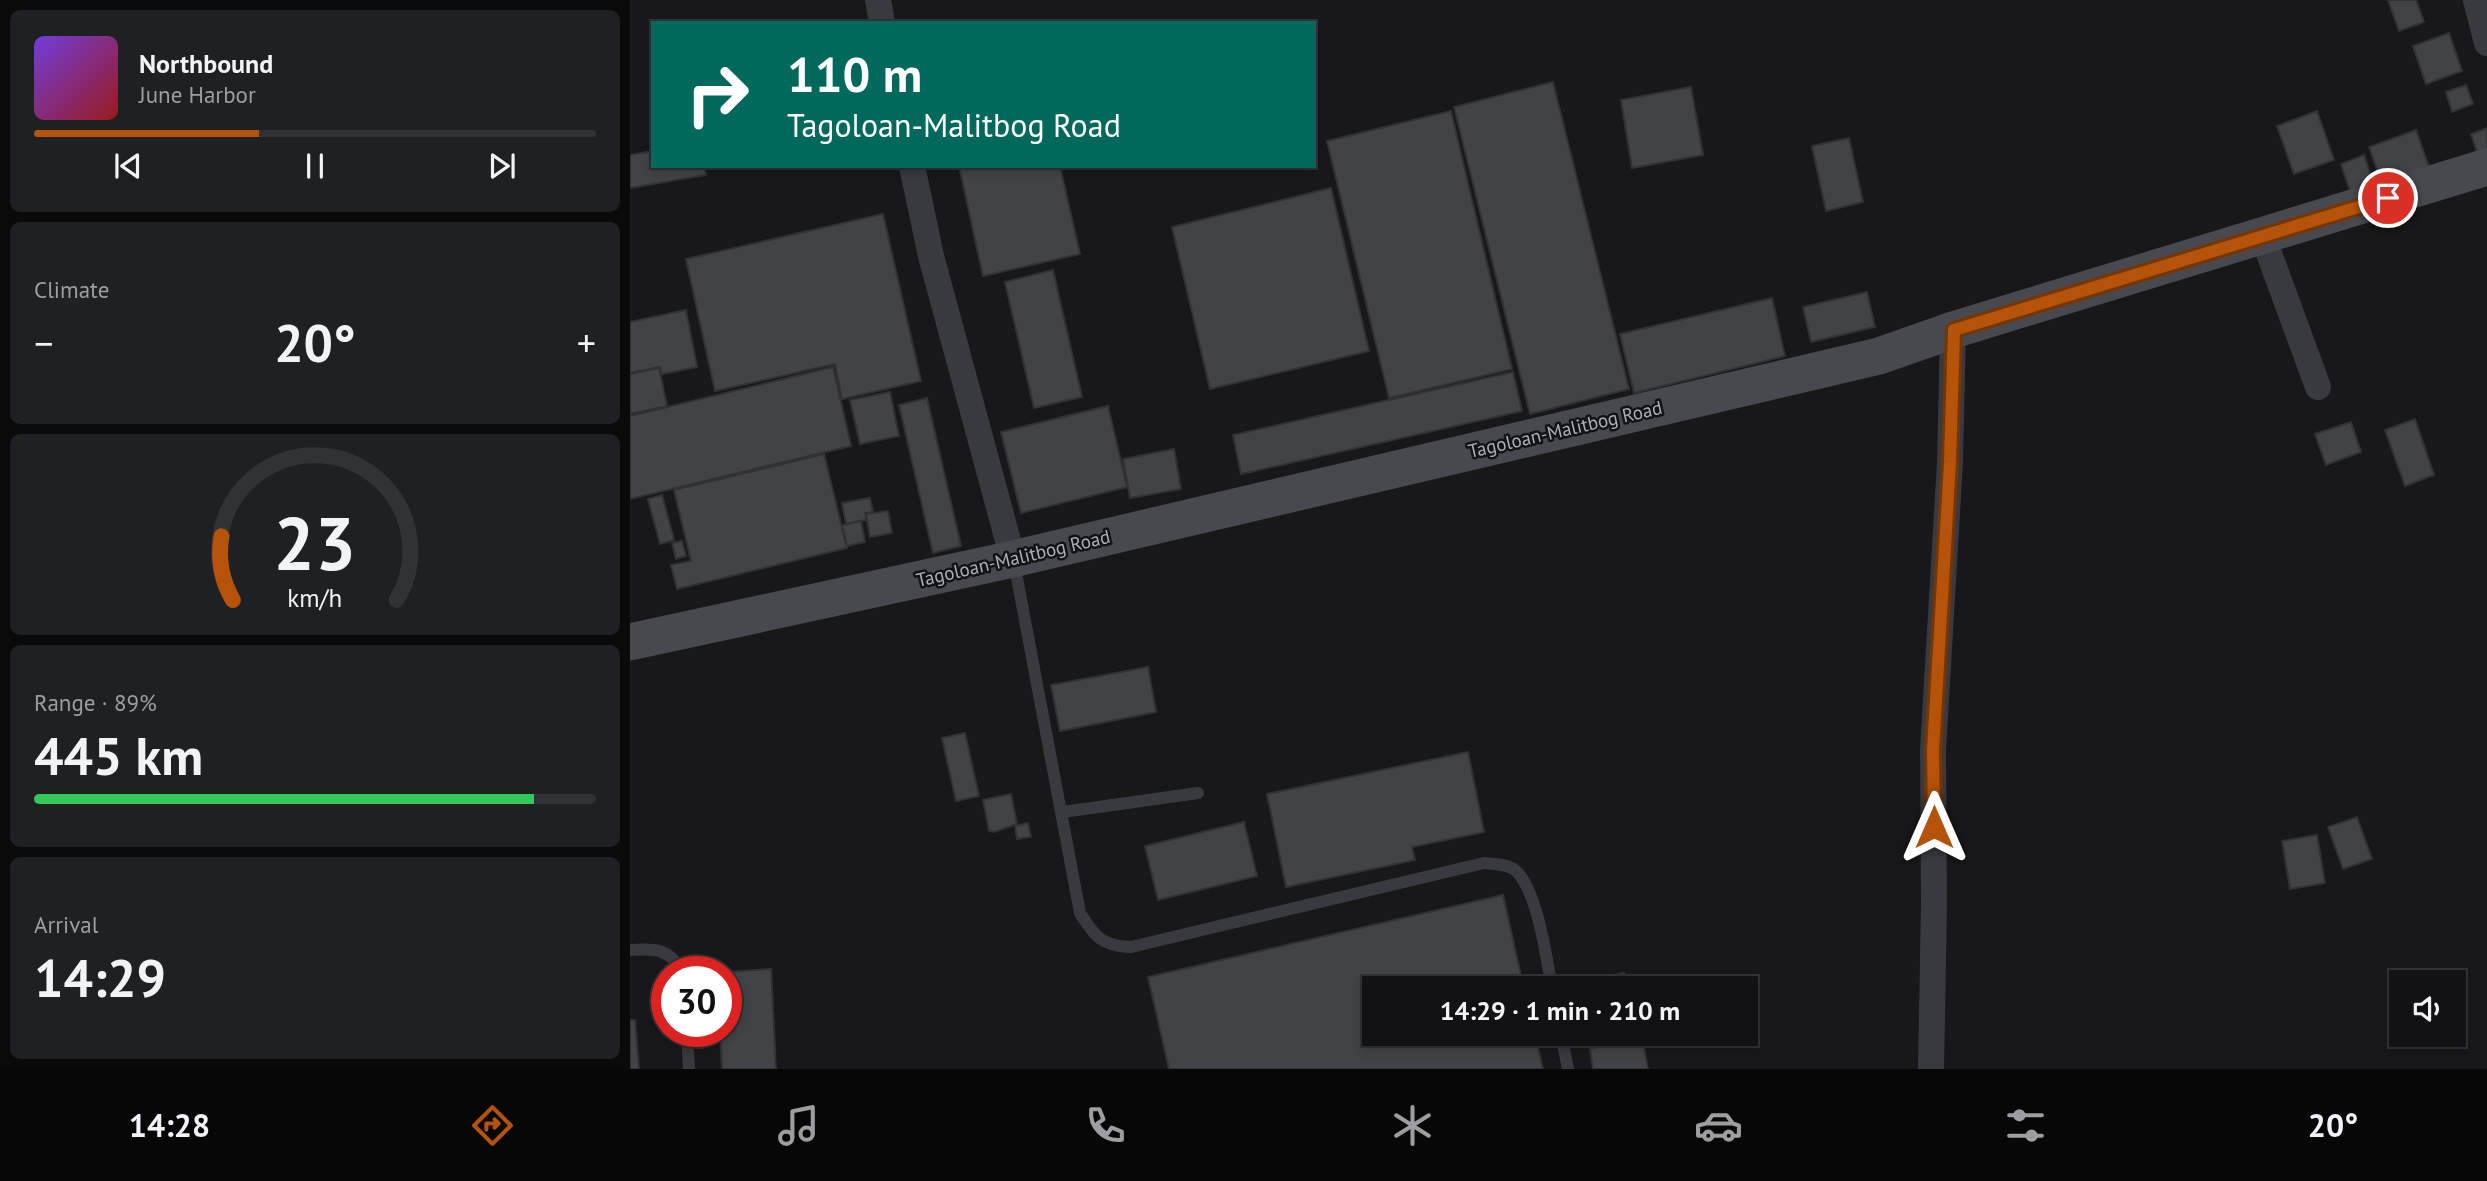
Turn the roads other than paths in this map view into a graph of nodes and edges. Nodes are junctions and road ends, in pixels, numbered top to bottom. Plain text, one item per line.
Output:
1 (878, 0) edge
2 (2476, 0) edge
3 (883, 21) edge
4 (2487, 43) edge
5 (2487, 167) edge
6 (912, 168) edge
7 (2263, 237) junction
8 (1954, 330) junction
9 (2318, 387) dead end
10 (1013, 559) junction
11 (630, 642) edge
12 (1198, 793) dead end
13 (1063, 813) junction
14 (630, 950) edge
15 (669, 956) edge
16 (1549, 976) edge
17 (1563, 1046) edge
18 (688, 1047) edge
19 (689, 1069) edge
20 (1568, 1069) edge
21 (1931, 1069) edge

1 - 3 street
2 - 4 street
5 - 7 main road, Tagoloan-Malitbog Road
6 - 10 street
7 - 8 main road, Tagoloan-Malitbog Road
7 - 9 street
8 - 10 main road, Tagoloan-Malitbog Road
8 - 21 street
10 - 11 main road, Tagoloan-Malitbog Road
10 - 13 lane
12 - 13 lane
13 - 16 lane
14 - 15 lane
17 - 20 lane
18 - 19 lane

